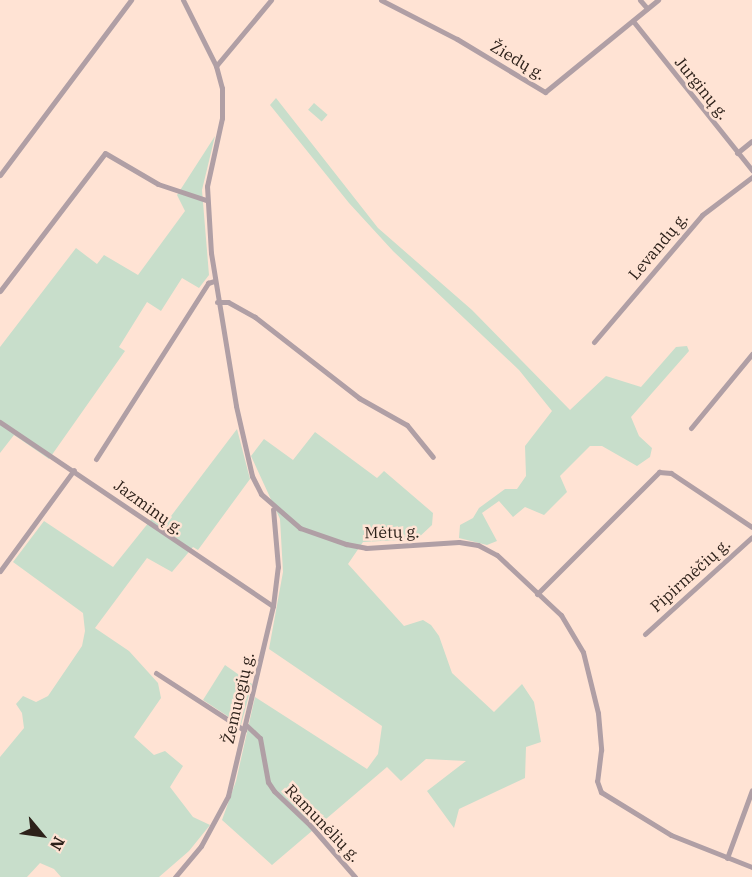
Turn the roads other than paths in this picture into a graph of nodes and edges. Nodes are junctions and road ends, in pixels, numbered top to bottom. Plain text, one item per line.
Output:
1 (130, 0) edge
2 (183, 0) edge
3 (271, 0) edge
4 (381, 0) edge
5 (640, 0) edge
6 (658, 0) edge
7 (647, 9) junction
8 (633, 21) junction
9 (216, 66) junction
10 (752, 141) edge
11 (737, 153) junction
12 (752, 170) edge
13 (1, 171) edge
14 (752, 177) edge
15 (206, 200) junction
16 (214, 281) junction
17 (0, 291) edge
18 (218, 302) junction
19 (594, 342) dead end
20 (752, 354) edge
21 (0, 422) edge
22 (691, 428) dead end
23 (433, 457) dead end
24 (96, 459) dead end
25 (74, 470) junction
26 (273, 509) junction
27 (752, 527) edge
28 (752, 537) edge
29 (0, 571) edge
30 (537, 594) junction
31 (273, 606) junction
32 (645, 634) dead end
33 (156, 673) dead end
34 (245, 727) junction
35 (752, 790) edge
36 (727, 858) junction
37 (752, 867) edge
38 (174, 877) edge
39 (355, 877) edge

1 - 13 street
2 - 9 street, Mėtų g.
3 - 9 street
4 - 8 street, Žiedų g.
5 - 7 street
6 - 7 street, Žiedų g.
7 - 8 street, Žiedų g.
8 - 11 street, Jurginų g.
9 - 15 street, Mėtų g.
10 - 11 street
11 - 12 street, Jurginų g.
14 - 19 street, Levandų g.
15 - 16 street, Mėtų g.
15 - 17 street
16 - 18 street, Mėtų g.
16 - 24 street
18 - 23 street
18 - 26 street, Mėtų g.
20 - 22 street
21 - 25 street, Jazminų g.
25 - 29 street
25 - 31 street, Jazminų g.
26 - 30 street, Mėtų g.
26 - 31 street, Žemuogių g.
27 - 30 street
28 - 32 street, Pipirmėčių g.
30 - 36 street, Mėtų g.
31 - 34 street, Žemuogių g.
33 - 34 street
34 - 38 street, Žemuogių g.
34 - 39 street, Ramunėlių g.
35 - 36 street
36 - 37 street, Mėtų g.

